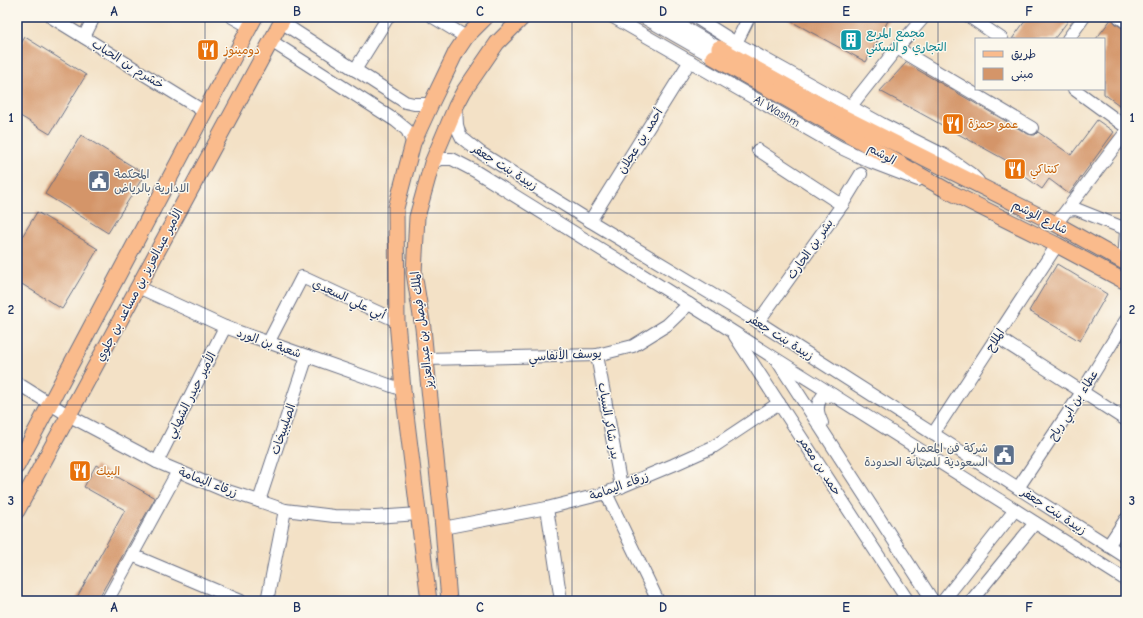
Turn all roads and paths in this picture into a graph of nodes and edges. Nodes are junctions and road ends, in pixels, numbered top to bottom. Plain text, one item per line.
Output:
1 (51, 17) edge
2 (94, 17) edge
3 (232, 17) edge
4 (388, 17) edge
5 (433, 17) edge
6 (486, 17) edge
7 (523, 17) edge
8 (612, 17) edge
9 (626, 17) edge
10 (643, 17) edge
11 (666, 17) edge
12 (695, 17) edge
13 (749, 17) edge
14 (924, 17) edge
15 (970, 17) edge
16 (1084, 17) edge
17 (1119, 17) edge
18 (283, 20) edge
19 (252, 22) edge
20 (1126, 22) edge
21 (638, 32) junction
22 (84, 37) junction
23 (466, 37) junction
24 (1001, 38) edge
25 (1069, 38) edge
26 (271, 41) junction
27 (736, 43) junction
28 (896, 48) junction
29 (716, 52) junction
30 (690, 61) junction
31 (355, 70) junction
32 (1075, 90) edge
33 (394, 95) junction
34 (431, 104) junction
35 (456, 106) junction
36 (851, 106) junction
37 (205, 112) junction
38 (384, 114) junction
39 (1126, 126) edge
40 (1032, 128) dead end
41 (1126, 132) edge
42 (413, 143) junction
43 (758, 150) dead end
44 (481, 152) junction
45 (432, 163) junction
46 (475, 171) junction
47 (953, 173) joint
48 (861, 174) dead end
49 (948, 191) junction
50 (991, 192) junction
51 (842, 205) junction
52 (1067, 210) junction
53 (590, 221) junction
54 (1056, 224) junction
55 (1126, 229) edge
56 (1126, 232) edge
57 (1057, 246) junction
58 (1125, 262) edge
59 (1126, 282) edge
60 (138, 288) junction
61 (689, 304) junction
62 (1126, 320) edge
63 (397, 321) junction
64 (758, 322) junction
65 (225, 327) junction
66 (733, 332) junction
67 (997, 337) junction
68 (268, 343) junction
69 (597, 355) junction
70 (308, 356) junction
71 (775, 358) junction
72 (426, 359) junction
73 (847, 379) junction
74 (17, 383) edge
75 (403, 390) junction
76 (1082, 392) junction
77 (836, 397) junction
78 (780, 403) junction
79 (50, 404) junction
80 (890, 406) junction
81 (68, 415) junction
82 (1126, 420) edge
83 (880, 425) junction
84 (933, 434) junction
85 (827, 438) junction
86 (157, 462) junction
87 (17, 466) edge
88 (178, 471) junction
89 (621, 487) junction
90 (1018, 488) junction
91 (606, 493) junction
92 (259, 501) junction
93 (548, 508) junction
94 (285, 510) junction
95 (1015, 510) junction
96 (17, 511) edge
97 (418, 514) junction
98 (1126, 519) edge
99 (1035, 523) junction
100 (443, 528) junction
101 (1108, 546) junction
102 (132, 555) junction
103 (1126, 557) edge
104 (1126, 580) edge
105 (107, 601) edge
106 (241, 601) edge
107 (267, 601) edge
108 (429, 601) edge
109 (449, 601) edge
110 (561, 601) edge
111 (658, 601) edge
112 (908, 601) edge
113 (933, 601) edge
114 (943, 601) edge
115 (971, 601) edge

1 - 22 street, خشرم بن الحباب
2 - 22 street
3 - 19 street
4 - 31 street
5 - 23 street
6 - 23 main road, الملك فيصل بن عبدالعزيز
7 - 35 main road, الملك فيصل بن عبدالعزيز
8 - 21 street, Al Washm
9 - 21 street
10 - 29 street, الوشم
11 - 29 street, الوشم
12 - 27 street
13 - 27 street
14 - 28 street
15 - 24 street
16 - 25 street
17 - 20 street
18 - 26 main road, الأمير عبدالعزيز بن مساعد بن جلوي
18 - 31 street
19 - 37 main road, الأمير عبدالعزيز بن مساعد بن جلوي
21 - 30 street, Al Washm
22 - 37 street, خشرم بن الحباب
23 - 34 main road, الملك فيصل بن عبدالعزيز
26 - 38 street
26 - 60 main road, الأمير عبدالعزيز بن مساعد بن جلوي
27 - 36 street
28 - 36 street
28 - 40 street
29 - 47 main road, الوشم
29 - 49 main road, الوشم
30 - 49 street, Al Washm
30 - 53 street, أحمد بن عجلان
31 - 33 street
32 - 39 street
33 - 34 street
33 - 38 street
34 - 42 main road, الملك فيصل بن عبدالعزيز
35 - 44 street, زبيدة بنت جعفر
35 - 45 main road, الملك فيصل بن عبدالعزيز
36 - 50 street
37 - 79 main road, الأمير عبدالعزيز بن مساعد بن جلوي
38 - 42 street
41 - 52 street
42 - 63 main road, الملك فيصل بن عبدالعزيز
43 - 51 street
44 - 46 street
44 - 53 street, زبيدة بنت جعفر
45 - 46 street, زبيدة بنت جعفر
45 - 72 main road, الملك فيصل بن عبدالعزيز
46 - 61 street, زبيدة بنت جعفر
47 - 50 main road, شارع الوشم
48 - 51 street, بشر بن الحارث
49 - 57 main road, الوشم
50 - 54 main road, شارع الوشم
51 - 64 street, بشر بن الحارث
52 - 54 street
52 - 55 street
53 - 64 street, زبيدة بنت جعفر
54 - 58 main road, شارع الوشم
56 - 58 street
57 - 59 main road, الوشم
57 - 67 street, الملاح
60 - 65 street, شعبة بن الورد
60 - 81 main road, الأمير عبدالعزيز بن مساعد بن جلوي
61 - 66 street, زبيدة بنت جعفر
61 - 69 street, يوسف الأنفاسي
62 - 76 street, عطاء بن أبي رباح
63 - 68 street, أبي علي السعدي
63 - 75 main road, الملك فيصل بن عبدالعزيز
64 - 73 street, زبيدة بنت جعفر
65 - 68 street, شعبة بن الورد
65 - 86 street, الأمير حيدر الشهابي
66 - 71 street, زبيدة بنت جعفر
66 - 78 street, حمد بن معمر
67 - 76 street
67 - 84 street, الملاح
68 - 70 street, شعبة بن الورد
69 - 72 street, يوسف الأنفاسي
69 - 89 street, بدر شاكر السياب
70 - 75 street, شعبة بن الورد
70 - 92 street, الصليبيخات
71 - 77 street, زبيدة بنت جعفر
71 - 85 street, حمد بن معمر
72 - 100 main road, الملك فيصل بن عبدالعزيز
73 - 77 street
73 - 80 street, زبيدة بنت جعفر
74 - 79 street, زرقاء اليمامة
75 - 97 main road, الملك فيصل بن عبدالعزيز
76 - 82 street
76 - 90 street, عطاء بن أبي رباح
77 - 83 street, زبيدة بنت جعفر
77 - 85 street
78 - 89 street, زرقاء اليمامة
78 - 112 street, حمد بن معمر
79 - 81 street, زرقاء اليمامة
79 - 87 main road, الأمير عبدالعزيز بن مساعد بن جلوي
80 - 83 street
80 - 84 street, زبيدة بنت جعفر
81 - 86 street, زرقاء اليمامة
81 - 96 main road, الأمير عبدالعزيز بن مساعد بن جلوي
83 - 95 street, زبيدة بنت جعفر
84 - 90 street, زبيدة بنت جعفر
85 - 113 street, حمد بن معمر
86 - 88 street, زرقاء اليمامة
88 - 92 street, زرقاء اليمامة
88 - 102 street
89 - 91 street, زرقاء اليمامة
90 - 101 street, زبيدة بنت جعفر
91 - 93 street, زرقاء اليمامة
91 - 111 street
92 - 94 street, زرقاء اليمامة
93 - 100 street, زرقاء اليمامة
93 - 110 street
94 - 97 street, زرقاء اليمامة
94 - 107 street
95 - 99 street, زبيدة بنت جعفر
95 - 114 street
97 - 108 main road, الملك فيصل بن عبدالعزيز
98 - 101 street
99 - 104 street, زبيدة بنت جعفر
99 - 115 street
100 - 109 main road, الملك فيصل بن عبدالعزيز
101 - 103 street, زبيدة بنت جعفر
102 - 105 street
102 - 106 street

